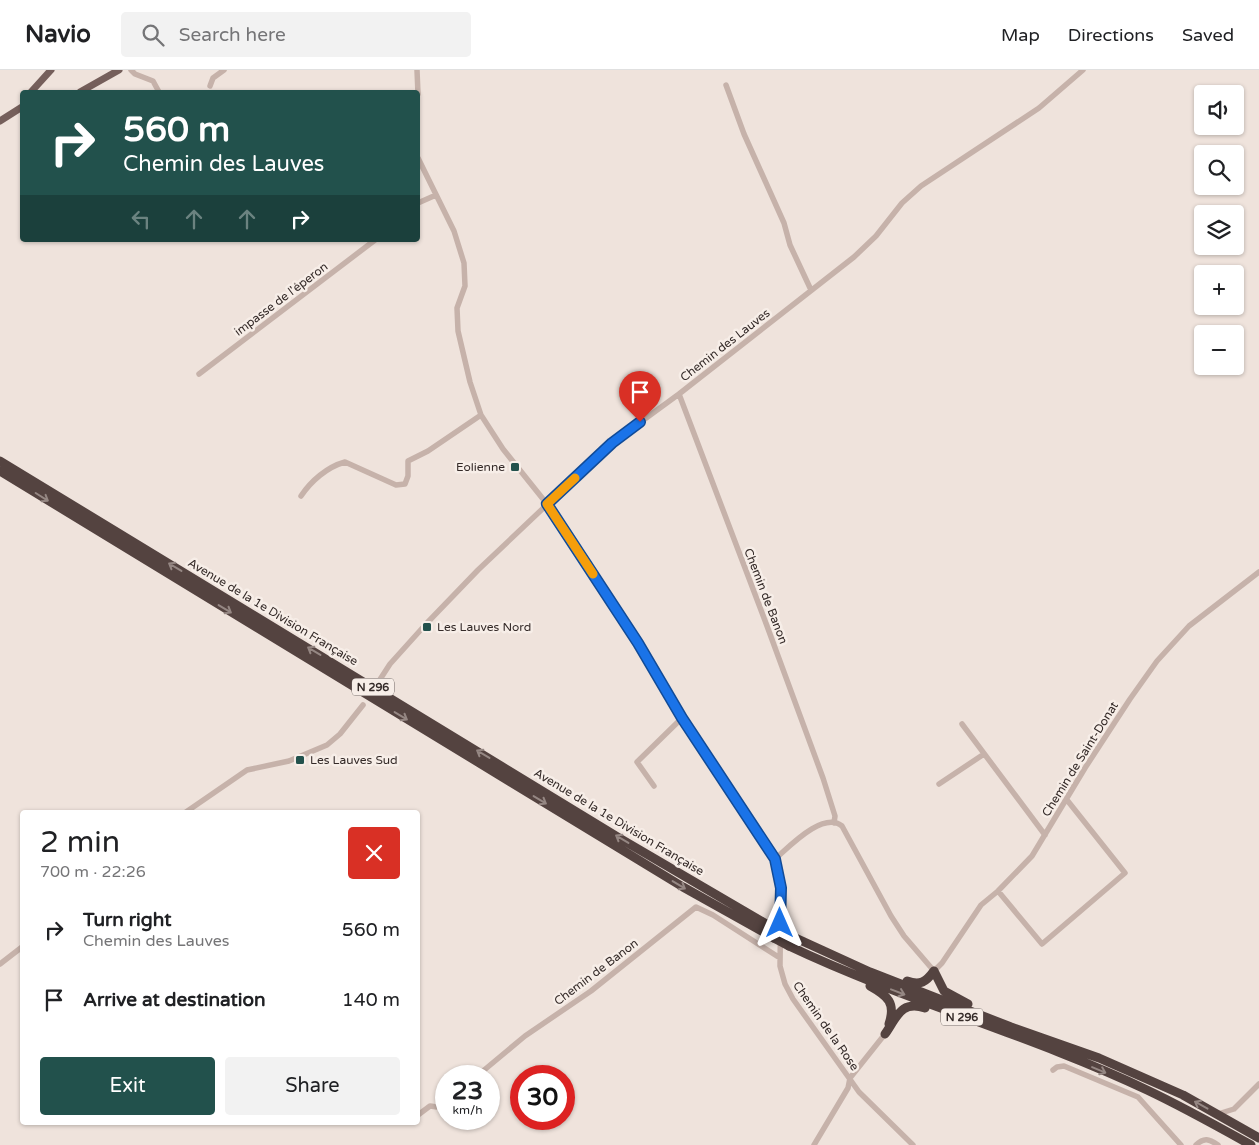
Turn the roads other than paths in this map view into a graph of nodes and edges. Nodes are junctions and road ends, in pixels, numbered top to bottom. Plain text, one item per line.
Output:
1 (51, 70) edge
2 (119, 70) edge
3 (131, 70) edge
4 (224, 70) edge
5 (416, 70) edge
6 (1083, 70) edge
7 (726, 85) dead end
8 (210, 86) dead end
9 (37, 89) edge
10 (84, 90) edge
11 (158, 90) edge
12 (418, 90) edge
13 (20, 103) edge
14 (20, 108) edge
15 (10, 114) junction
16 (0, 121) edge
17 (420, 162) edge
18 (436, 195) junction
19 (420, 202) edge
20 (371, 242) edge
21 (811, 290) junction
22 (200, 374) dead end
23 (679, 394) junction
24 (481, 415) junction
25 (0, 461) edge
26 (0, 471) edge
27 (301, 496) dead end
28 (547, 504) junction
29 (1259, 572) edge
30 (379, 681) dead end
31 (363, 705) dead end
32 (682, 718) junction
33 (962, 724) dead end
34 (984, 754) junction
35 (939, 784) dead end
36 (654, 786) dead end
37 (1067, 800) junction
38 (831, 806) junction
39 (189, 810) edge
40 (826, 822) junction
41 (834, 823) junction
42 (1045, 835) junction
43 (775, 859) junction
44 (998, 891) junction
45 (789, 934) junction
46 (20, 949) edge
47 (811, 957) junction
48 (780, 958) junction
49 (0, 964) edge
50 (934, 971) junction
51 (885, 1034) junction
52 (1050, 1039) junction
53 (1067, 1057) junction
54 (490, 1065) edge
55 (1053, 1070) dead end
56 (850, 1078) junction
57 (1259, 1084) edge
58 (435, 1107) edge
59 (1234, 1109) junction
60 (420, 1113) edge
61 (1218, 1114) junction
62 (1240, 1127) junction
63 (1259, 1138) edge
64 (814, 1145) edge
65 (913, 1145) edge
66 (1182, 1145) edge
67 (1196, 1145) edge
68 (1218, 1145) edge
69 (1251, 1145) edge

1 - 9 main road
2 - 10 main road
3 - 11 street
4 - 8 street
5 - 12 street
6 - 21 street, Chemin des Lauves
7 - 21 street
13 - 15 main road
14 - 15 main road
15 - 16 main road
17 - 18 street, Chemin de la Rose
18 - 19 street
18 - 24 street, Chemin de la Rose
20 - 22 street, impasse de l'éperon
21 - 23 street, Chemin des Lauves
23 - 28 street, Chemin des Lauves
23 - 38 street, Chemin de Banon
24 - 27 street
24 - 28 street, Chemin de la Rose
45 -> 25 highway, Avenue de la 1e Division Française / N 296, bridge
26 -> 47 highway, Avenue de la 1e Division Française / N 296, bridge
28 - 30 street, Chemin des Lauves
28 - 32 street, Chemin de la Rose
29 - 37 street, Chemin de Saint-Donat
31 - 39 street
32 - 36 street
32 - 43 street, Chemin de la Rose
33 - 34 street
34 - 35 street
34 - 42 street
37 - 42 street, Chemin de Saint-Donat
37 - 44 street
38 - 40 street
38 - 41 street, Chemin de Banon
40 - 41 street
40 - 43 street
41 - 50 street
42 - 44 street, Chemin de Saint-Donat
43 - 48 street, Chemin de la Rose
44 - 50 street, Chemin de Saint-Donat
45 - 50 highway
45 - 52 highway, Avenue de la 1e Division Française / N 296
46 - 49 street
47 - 51 highway
47 -> 53 highway, Avenue de la 1e Division Française / N 296
48 - 54 street, Chemin de Banon
48 - 56 street, Chemin de la Rose
50 - 52 highway
51 - 53 highway
51 - 56 street
61 -> 52 highway, Avenue de la 1e Division Française / N 296
53 -> 69 highway, Avenue de la 1e Division Française / N 296
55 - 66 street
56 - 64 street
56 - 65 street, Chemin de la Rose
57 - 59 street
58 - 60 street
59 - 61 street
59 - 62 street
61 - 62 highway, Avenue de la 1e Division Française / N 296
62 - 63 highway, Avenue de la 1e Division Française / N 296
67 - 68 street

